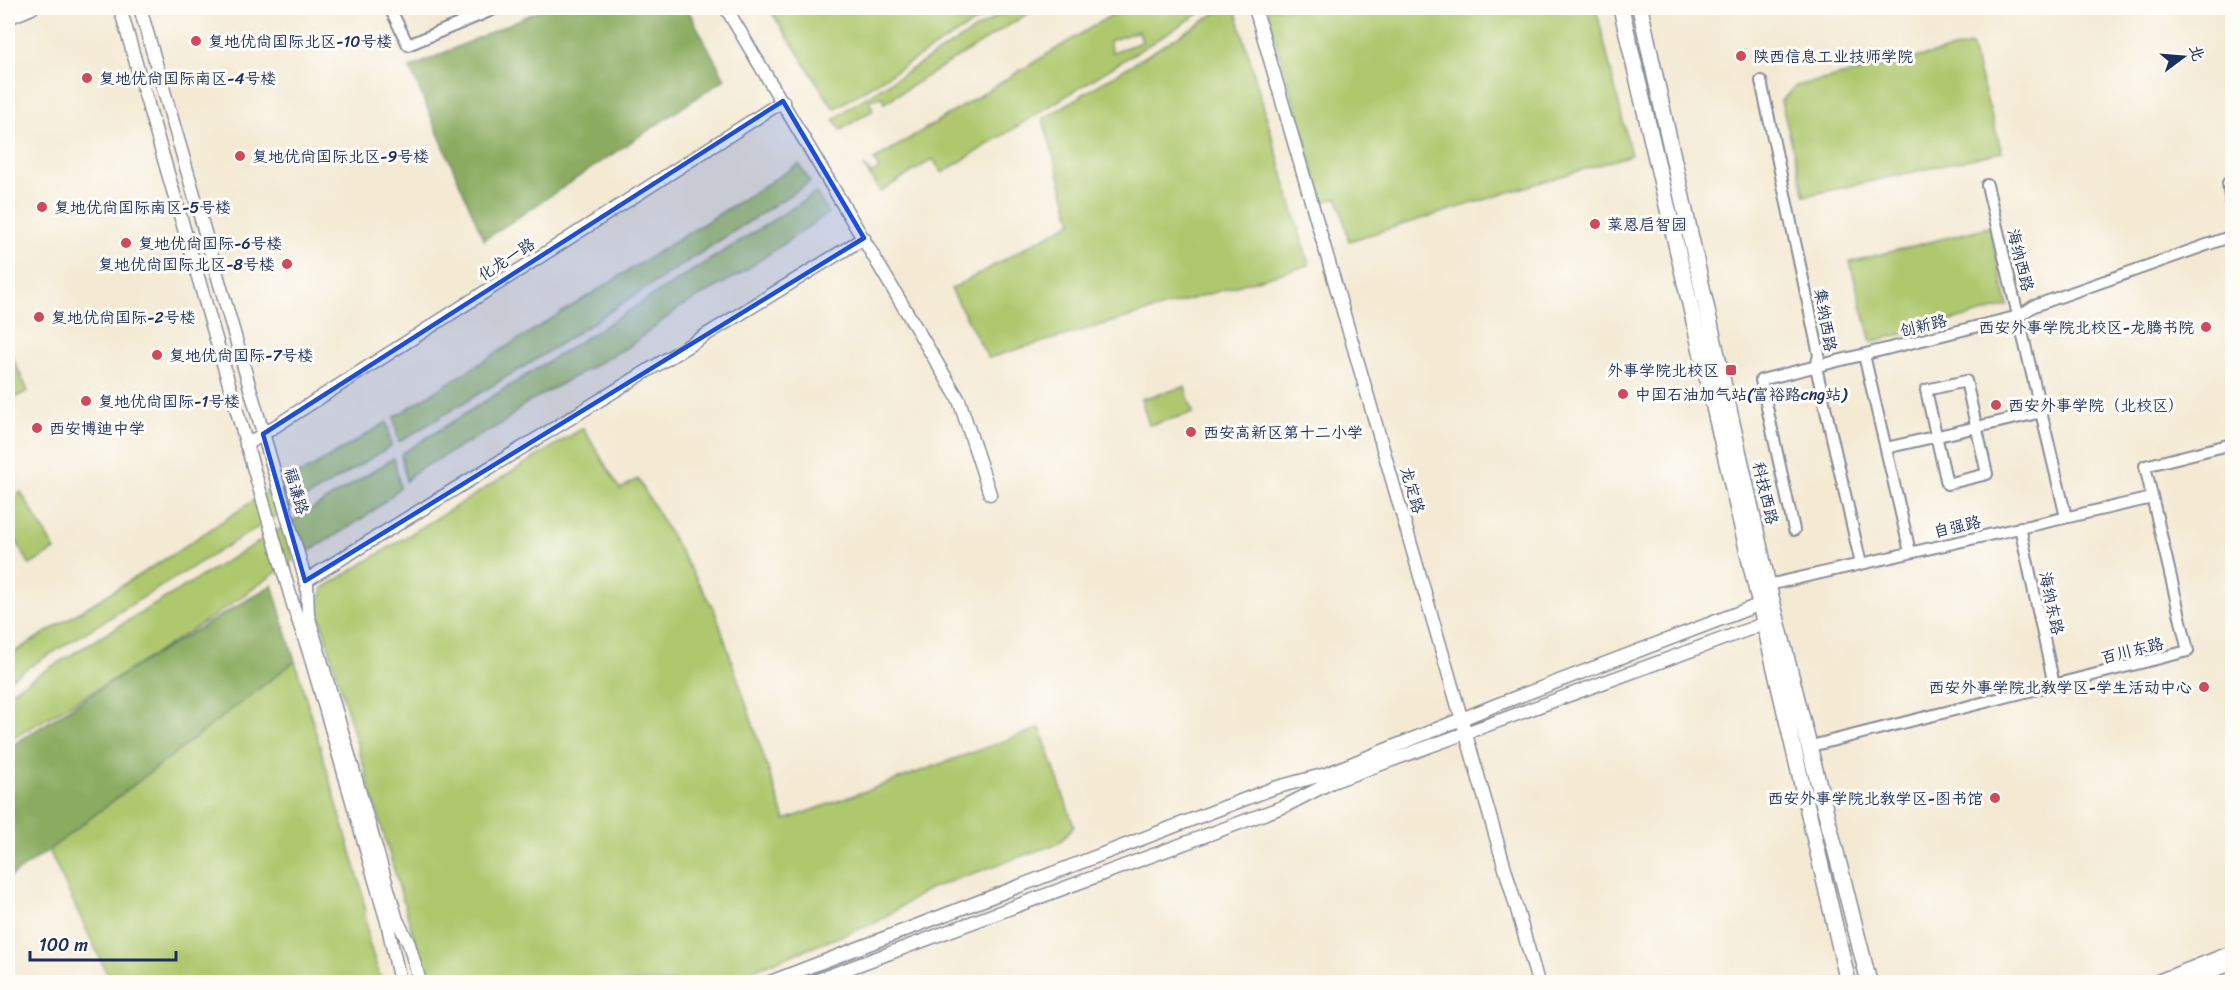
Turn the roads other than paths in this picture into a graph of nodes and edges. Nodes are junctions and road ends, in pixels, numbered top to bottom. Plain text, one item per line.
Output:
1 (32, 8) edge
2 (120, 8) edge
3 (140, 8) edge
4 (390, 8) edge
5 (497, 8) edge
6 (726, 8) edge
7 (1255, 8) edge
8 (1621, 8) edge
9 (1640, 8) edge
10 (8, 18) edge
11 (1761, 81) dead end
12 (783, 101) junction
13 (2228, 183) dead end
14 (1988, 185) dead end
15 (2232, 211) edge
16 (2232, 236) edge
17 (864, 238) junction
18 (2019, 316) junction
19 (1864, 355) junction
20 (1816, 367) junction
21 (2042, 412) junction
22 (1976, 427) junction
23 (263, 434) junction
24 (1936, 436) junction
25 (2232, 444) edge
26 (246, 445) junction
27 (1886, 448) junction
28 (990, 494) dead end
29 (2152, 498) junction
30 (2066, 517) junction
31 (2020, 527) junction
32 (1794, 530) dead end
33 (1910, 552) junction
34 (1861, 564) junction
35 (305, 581) junction
36 (1768, 585) junction
37 (1761, 604) junction
38 (1766, 623) junction
39 (2054, 685) junction
40 (1463, 720) junction
41 (1467, 733) junction
42 (1811, 746) junction
43 (2232, 952) edge
44 (2232, 964) edge
45 (400, 982) edge
46 (420, 982) edge
47 (770, 982) edge
48 (812, 982) edge
49 (1538, 982) edge
50 (1848, 982) edge
51 (1869, 982) edge
52 (2155, 982) edge
53 (2185, 982) edge

1 - 10 street
2 - 26 street
3 - 23 street, 福谦路
4 - 5 street
6 - 12 street
7 - 40 street, 龙定路
8 - 37 main road, 科技西路
9 - 36 main road, 科技西路
11 - 20 street, 集纳西路
12 - 17 street
12 - 23 street, 化龙一路
13 - 15 street
14 - 18 street, 海纳西路
16 - 18 street, 创新路
17 - 28 street
17 - 35 street
18 - 19 street, 创新路
18 - 21 street, 海纳西路
19 - 20 street, 创新路
19 - 27 street
20 - 32 street, 创新路
20 - 34 street, 集纳西路
21 - 22 street
21 - 30 street, 海纳西路
22 - 24 street
22 - 24 street
22 - 24 street
23 - 26 street, 化龙一路
23 - 35 street, 福谦路
24 - 27 street
25 - 29 street, 百川东路
26 - 45 street
27 - 33 street
29 - 30 street, 自强路
29 - 39 street, 百川东路
30 - 31 street, 自强路
31 - 33 street, 自强路
31 - 39 street, 海纳东路
33 - 34 street, 自强路
34 - 36 street, 自强路
35 - 46 street, 福谦路
36 - 42 main road, 科技西路
37 - 38 main road, 科技西路
37 - 40 street
38 - 41 street
38 - 50 main road, 科技西路
39 - 42 street, 百川东路
40 - 41 street, 龙定路
40 - 47 street
41 - 48 street
41 - 49 street, 龙定路
42 - 51 main road, 科技西路
43 - 52 street
44 - 53 street

